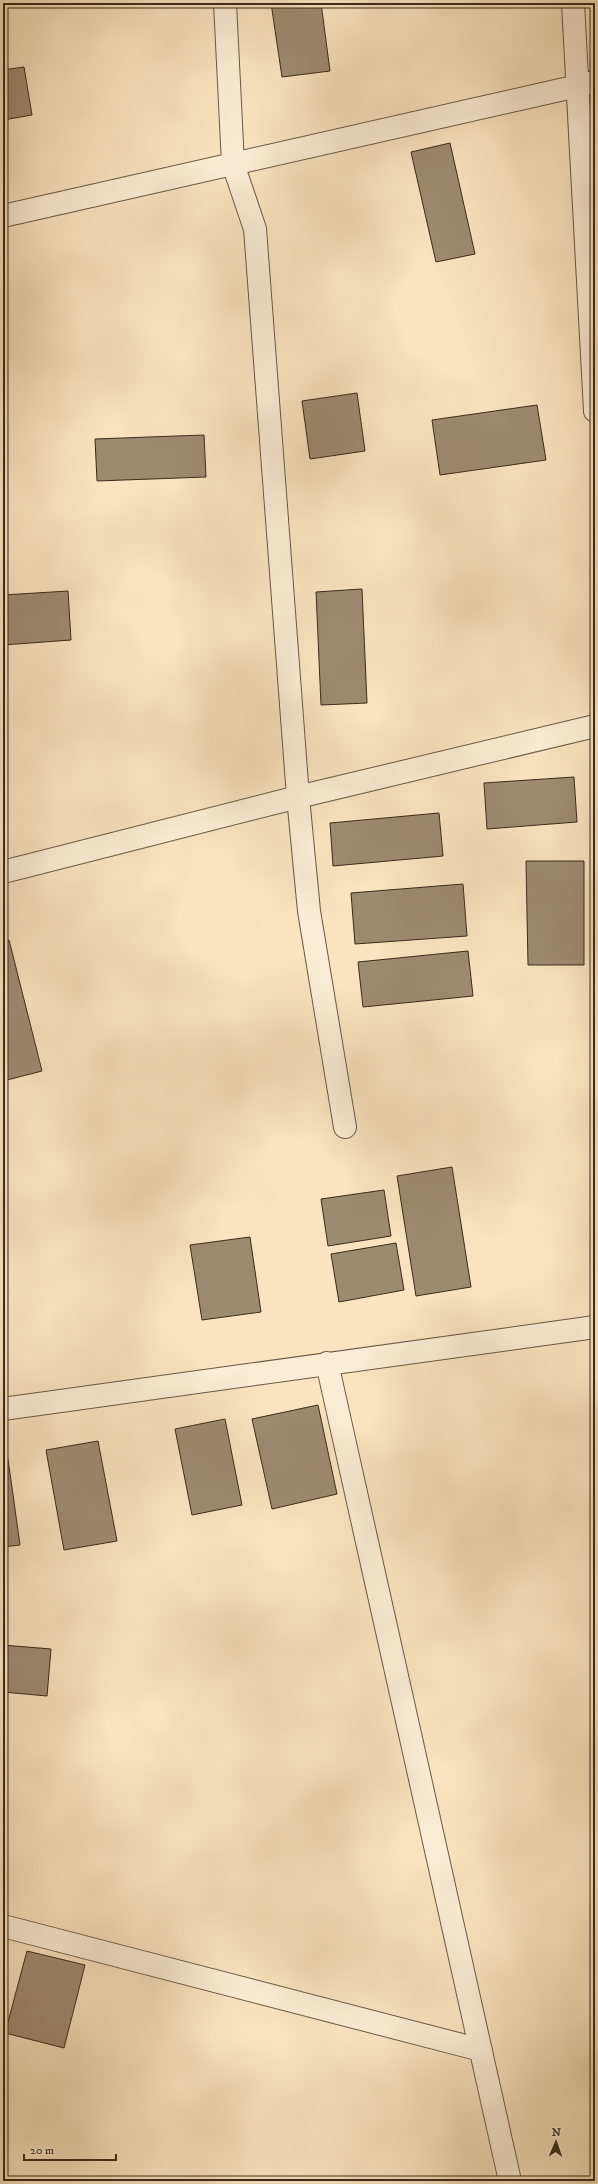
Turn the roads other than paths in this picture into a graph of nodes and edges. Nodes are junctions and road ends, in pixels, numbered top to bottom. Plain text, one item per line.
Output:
1 (225, 3) edge
2 (573, 3) edge
3 (586, 84) edge
4 (233, 164) junction
5 (3, 216) edge
6 (595, 411) edge
7 (595, 726) edge
8 (298, 797) junction
9 (3, 872) edge
10 (345, 1127) dead end
11 (595, 1327) edge
12 (327, 1363) junction
13 (3, 1409) edge
14 (3, 1926) edge
15 (481, 2050) junction
16 (510, 2181) edge

1 - 4 street
2 - 3 street
3 - 4 street
3 - 6 street
4 - 5 street
4 - 8 street
7 - 8 street
8 - 9 street
8 - 10 street
11 - 12 street
12 - 13 street
12 - 15 street
14 - 15 street
15 - 16 street

